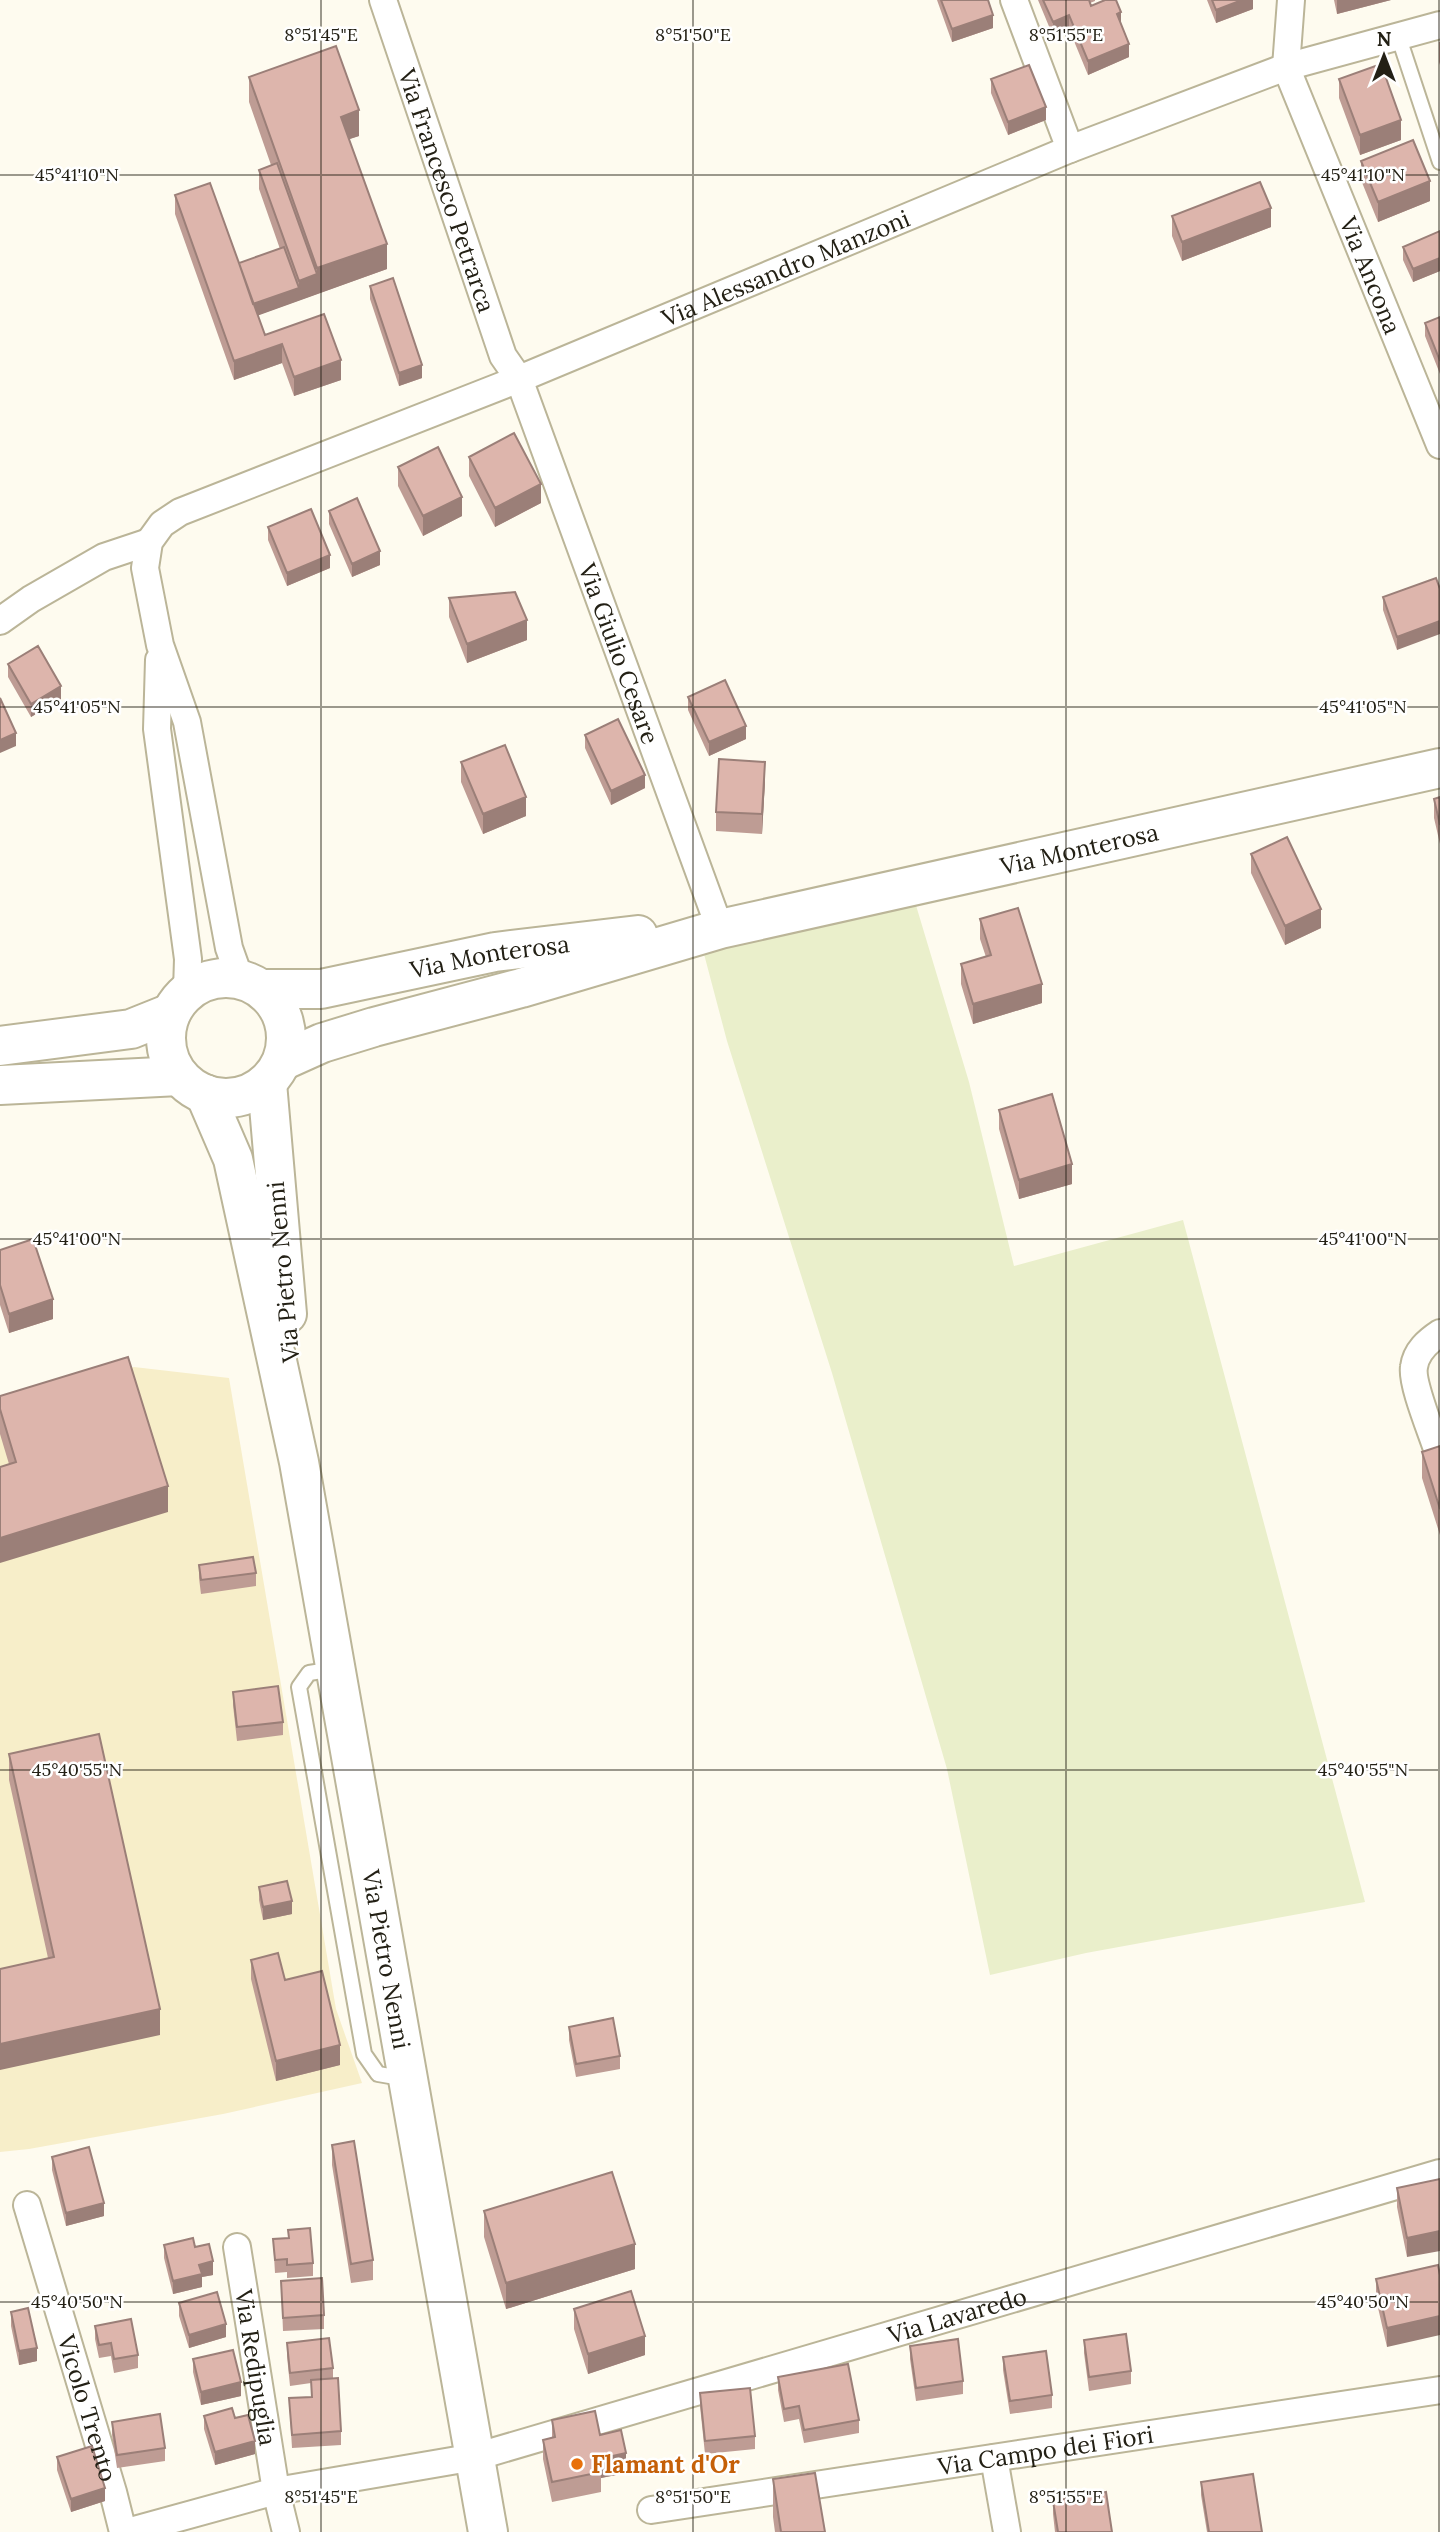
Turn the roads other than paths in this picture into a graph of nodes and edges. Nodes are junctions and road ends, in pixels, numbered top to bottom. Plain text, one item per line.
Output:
1 (383, 0) edge
2 (1014, 0) edge
3 (1291, 0) edge
4 (1440, 25) edge
5 (1398, 36) junction
6 (1286, 67) junction
7 (1070, 149) junction
8 (1440, 162) edge
9 (519, 379) junction
10 (1440, 445) edge
11 (149, 542) junction
12 (0, 621) edge
13 (160, 645) junction
14 (1440, 768) edge
15 (720, 929) junction
16 (251, 984) junction
17 (179, 1002) junction
18 (0, 1046) edge
19 (274, 1072) junction
20 (0, 1084) edge
21 (192, 1085) junction
22 (1440, 1333) edge
23 (1440, 1451) edge
24 (299, 1462) junction
25 (1440, 2173) edge
26 (27, 2205) dead end
27 (237, 2247) dead end
28 (1440, 2390) edge
29 (475, 2457) junction
30 (994, 2458) junction
31 (276, 2490) junction
32 (651, 2510) dead end
33 (125, 2532) edge
34 (286, 2532) edge
35 (488, 2532) edge
36 (1007, 2532) edge

1 - 9 street, Via Francesco Petrarca
2 - 7 street
3 - 6 street
4 - 5 street, Via Alessandro Manzoni
5 - 6 street, Via Alessandro Manzoni
5 - 8 lane
6 - 7 street, Via Alessandro Manzoni
6 - 10 street, Via Ancona
7 - 9 street, Via Alessandro Manzoni
9 - 11 street, Via Alessandro Manzoni
9 - 15 street, Via Giulio Cesare
11 - 12 street
11 - 13 street
13 - 16 street
13 - 17 street
14 - 15 main road, Via Monterosa
15 - 16 main road, Via Monterosa
15 - 19 main road, Via Monterosa
16 - 17 main road
16 - 19 main road
17 - 18 main road
17 - 21 main road
19 - 21 main road
19 - 24 main road, Via Pietro Nenni
20 - 21 main road
21 - 24 main road, Via Pietro Nenni
22 - 23 street
24 - 29 main road, Via Pietro Nenni
25 - 29 street, Via Lavaredo
26 - 33 street, Vicolo Trento
27 - 31 street, Via Redipuglia
28 - 30 street, Via Campo dei Fiori
29 - 31 street, Via Lavaredo
29 - 35 main road, Via Pietro Nenni
30 - 32 street, Via Campo dei Fiori
30 - 36 street
31 - 33 street, Via Lavaredo
31 - 34 street, Via Redipuglia

